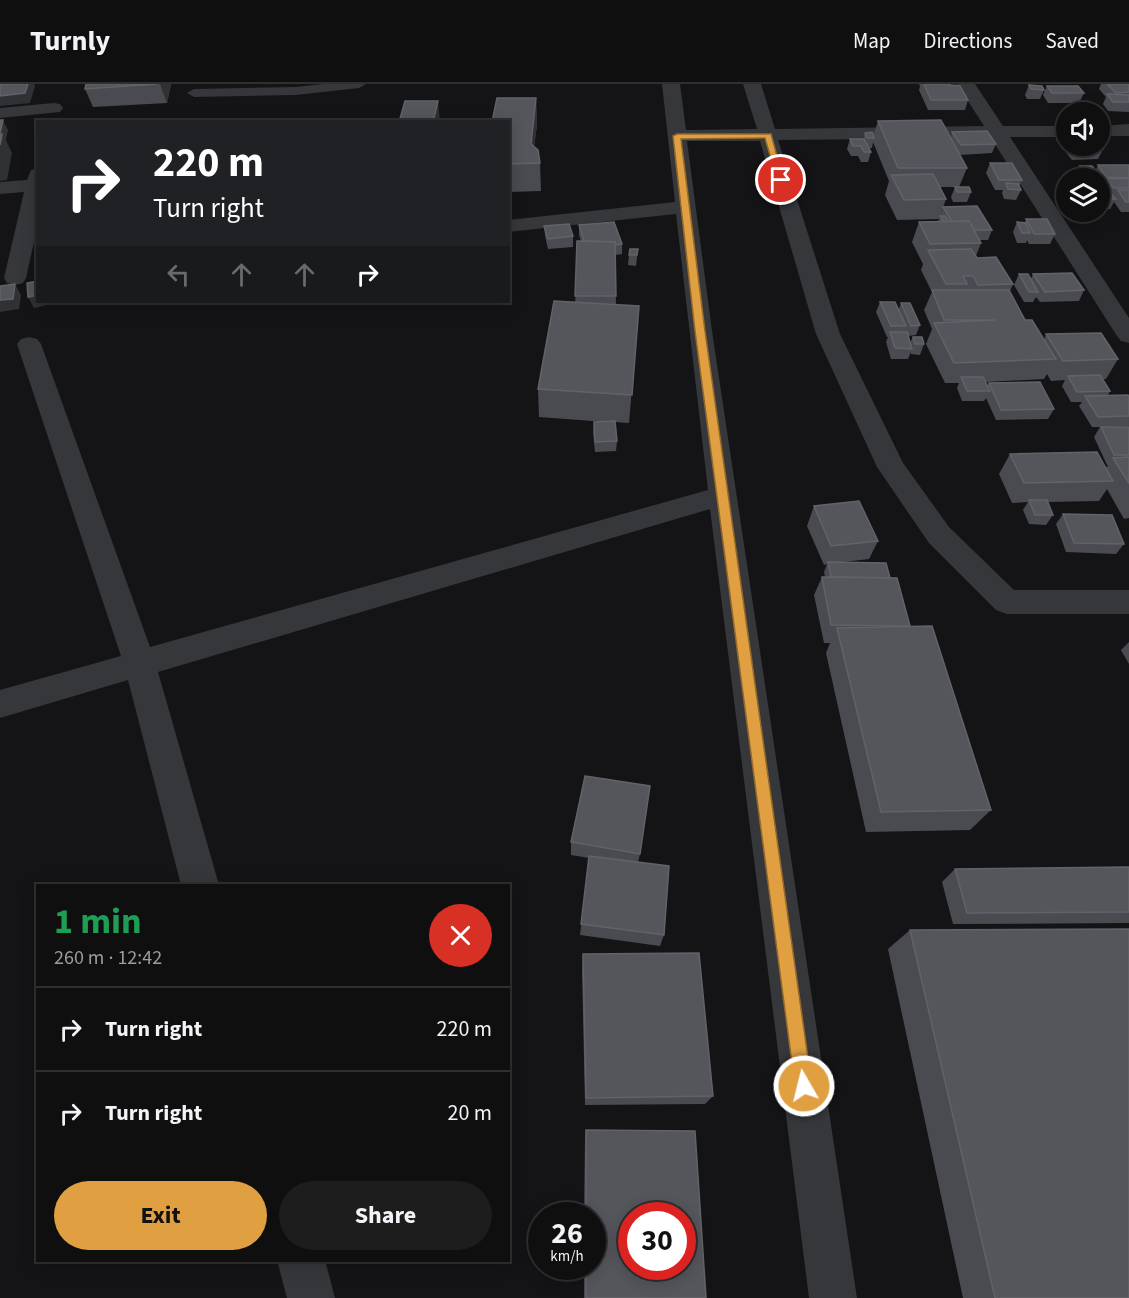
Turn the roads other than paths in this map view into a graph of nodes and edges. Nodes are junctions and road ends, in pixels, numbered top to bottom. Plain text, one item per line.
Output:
1 (359, 84) edge
2 (671, 84) edge
3 (752, 84) edge
4 (966, 84) edge
5 (194, 93) dead end
6 (54, 107) edge
7 (0, 113) edge
8 (1129, 130) edge
9 (1056, 131) edge
10 (1110, 131) edge
11 (997, 133) junction
12 (677, 136) junction
13 (762, 136) junction
14 (36, 178) edge
15 (0, 188) edge
16 (686, 207) junction
17 (510, 226) edge
18 (36, 276) edge
19 (7, 279) edge
20 (1129, 336) edge
21 (29, 344) dead end
22 (722, 496) junction
23 (1129, 602) edge
24 (140, 664) junction
25 (0, 704) edge
26 (200, 884) edge
27 (301, 1262) edge
28 (311, 1298) edge
29 (833, 1298) edge

1 - 5 lane
2 - 12 street
3 - 13 street
4 - 11 street
6 - 7 street
8 - 10 street
9 - 11 street
11 - 13 street
11 - 20 street
12 - 13 street
12 - 16 street
13 - 23 street
14 - 15 street
14 - 19 street
16 - 17 street
16 - 22 street
18 - 19 street
21 - 24 street
22 - 24 street
22 - 29 street
24 - 25 street
24 - 26 street
27 - 28 street

